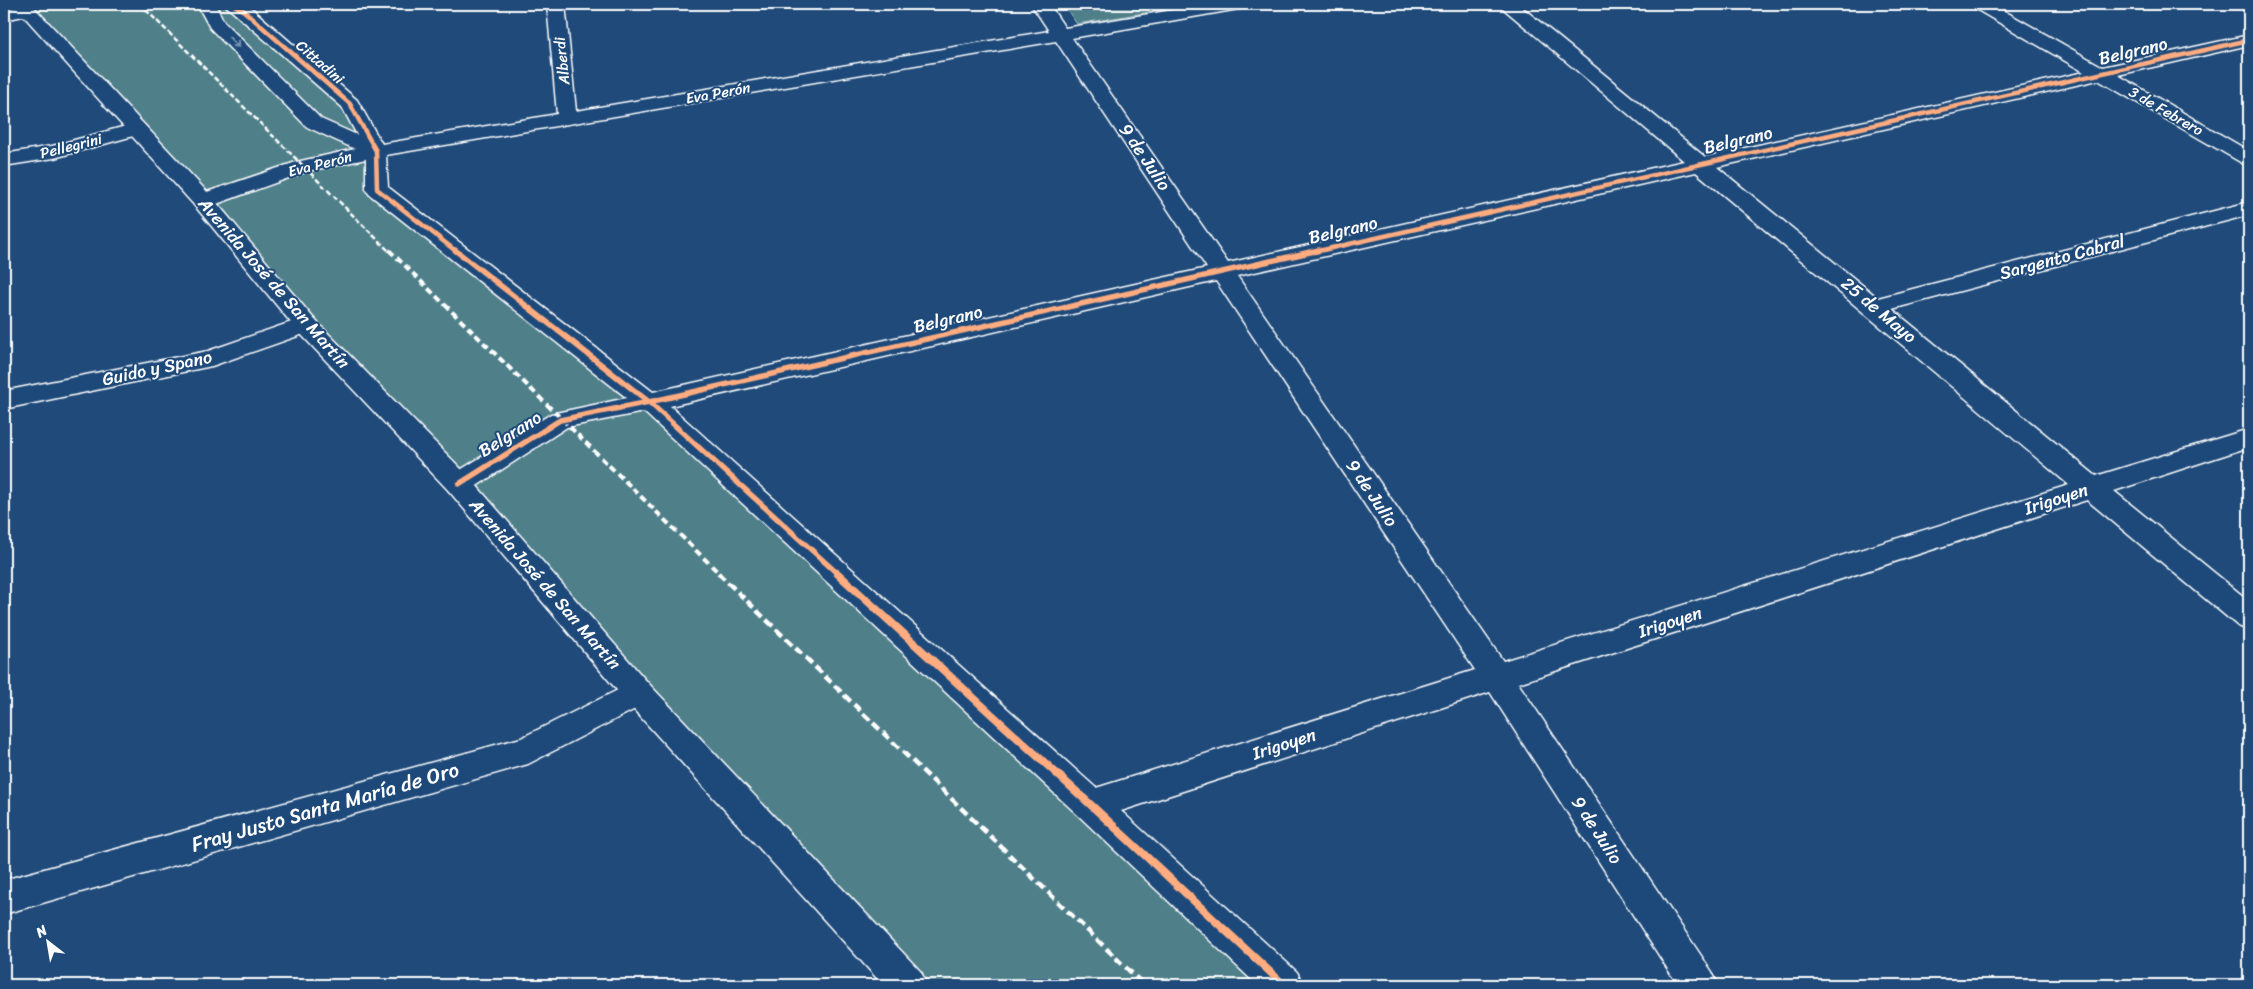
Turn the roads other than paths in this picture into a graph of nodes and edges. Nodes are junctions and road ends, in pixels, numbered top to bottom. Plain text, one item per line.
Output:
1 (206, 4) edge
2 (233, 4) edge
3 (556, 4) edge
4 (1040, 4) edge
5 (1239, 4) edge
6 (1508, 4) edge
7 (1980, 4) edge
8 (18, 10) edge
9 (1061, 34) junction
10 (2249, 40) edge
11 (2102, 74) junction
12 (567, 119) junction
13 (137, 129) junction
14 (376, 151) junction
15 (2249, 159) edge
16 (4, 160) edge
17 (1702, 164) junction
18 (202, 201) junction
19 (2249, 208) edge
20 (1223, 272) junction
21 (1875, 306) junction
22 (306, 325) junction
23 (4, 400) edge
24 (649, 402) junction
25 (2249, 438) edge
26 (459, 484) junction
27 (2092, 487) junction
28 (2249, 618) edge
29 (1497, 677) junction
30 (638, 693) junction
31 (1091, 805) junction
32 (4, 897) edge
33 (908, 985) edge
34 (1284, 985) edge
35 (1699, 985) edge

1 -> 14 street
2 - 14 street, Cittadini
3 - 12 street, Alberdi
4 - 9 street, 9 de Julio
5 - 9 street, Eva Perón
6 - 17 street, 25 de Mayo
7 - 11 street, 3 de Febrero
8 - 13 street, Avenida José de San Martín
9 - 12 street, Eva Perón
9 - 20 street, 9 de Julio
10 - 11 street, Belgrano
11 - 15 street, 3 de Febrero
11 - 17 street, Belgrano
12 - 14 street, Eva Perón
13 - 16 street, Pellegrini
13 - 18 street, Avenida José de San Martín
14 - 18 street, Eva Perón
14 - 24 street
17 - 20 street, Belgrano
17 - 21 street, 25 de Mayo
18 - 22 street, Avenida José de San Martín
19 - 21 street, Sargento Cabral
20 - 24 street, Belgrano
20 - 29 street, 9 de Julio
21 - 27 street, 25 de Mayo
22 - 23 street, Guido y Spano
22 - 26 street, Avenida José de San Martín
24 - 26 street, Belgrano
24 - 31 street
25 - 27 street, Irigoyen
26 - 30 street, Avenida José de San Martín
27 - 28 street, 25 de Mayo
27 - 29 street, Irigoyen
29 - 31 street, Irigoyen
29 - 35 street, 9 de Julio
30 - 32 street, Fray Justo Santa María de Oro
30 - 33 street, Avenida José de San Martín
31 - 34 street

